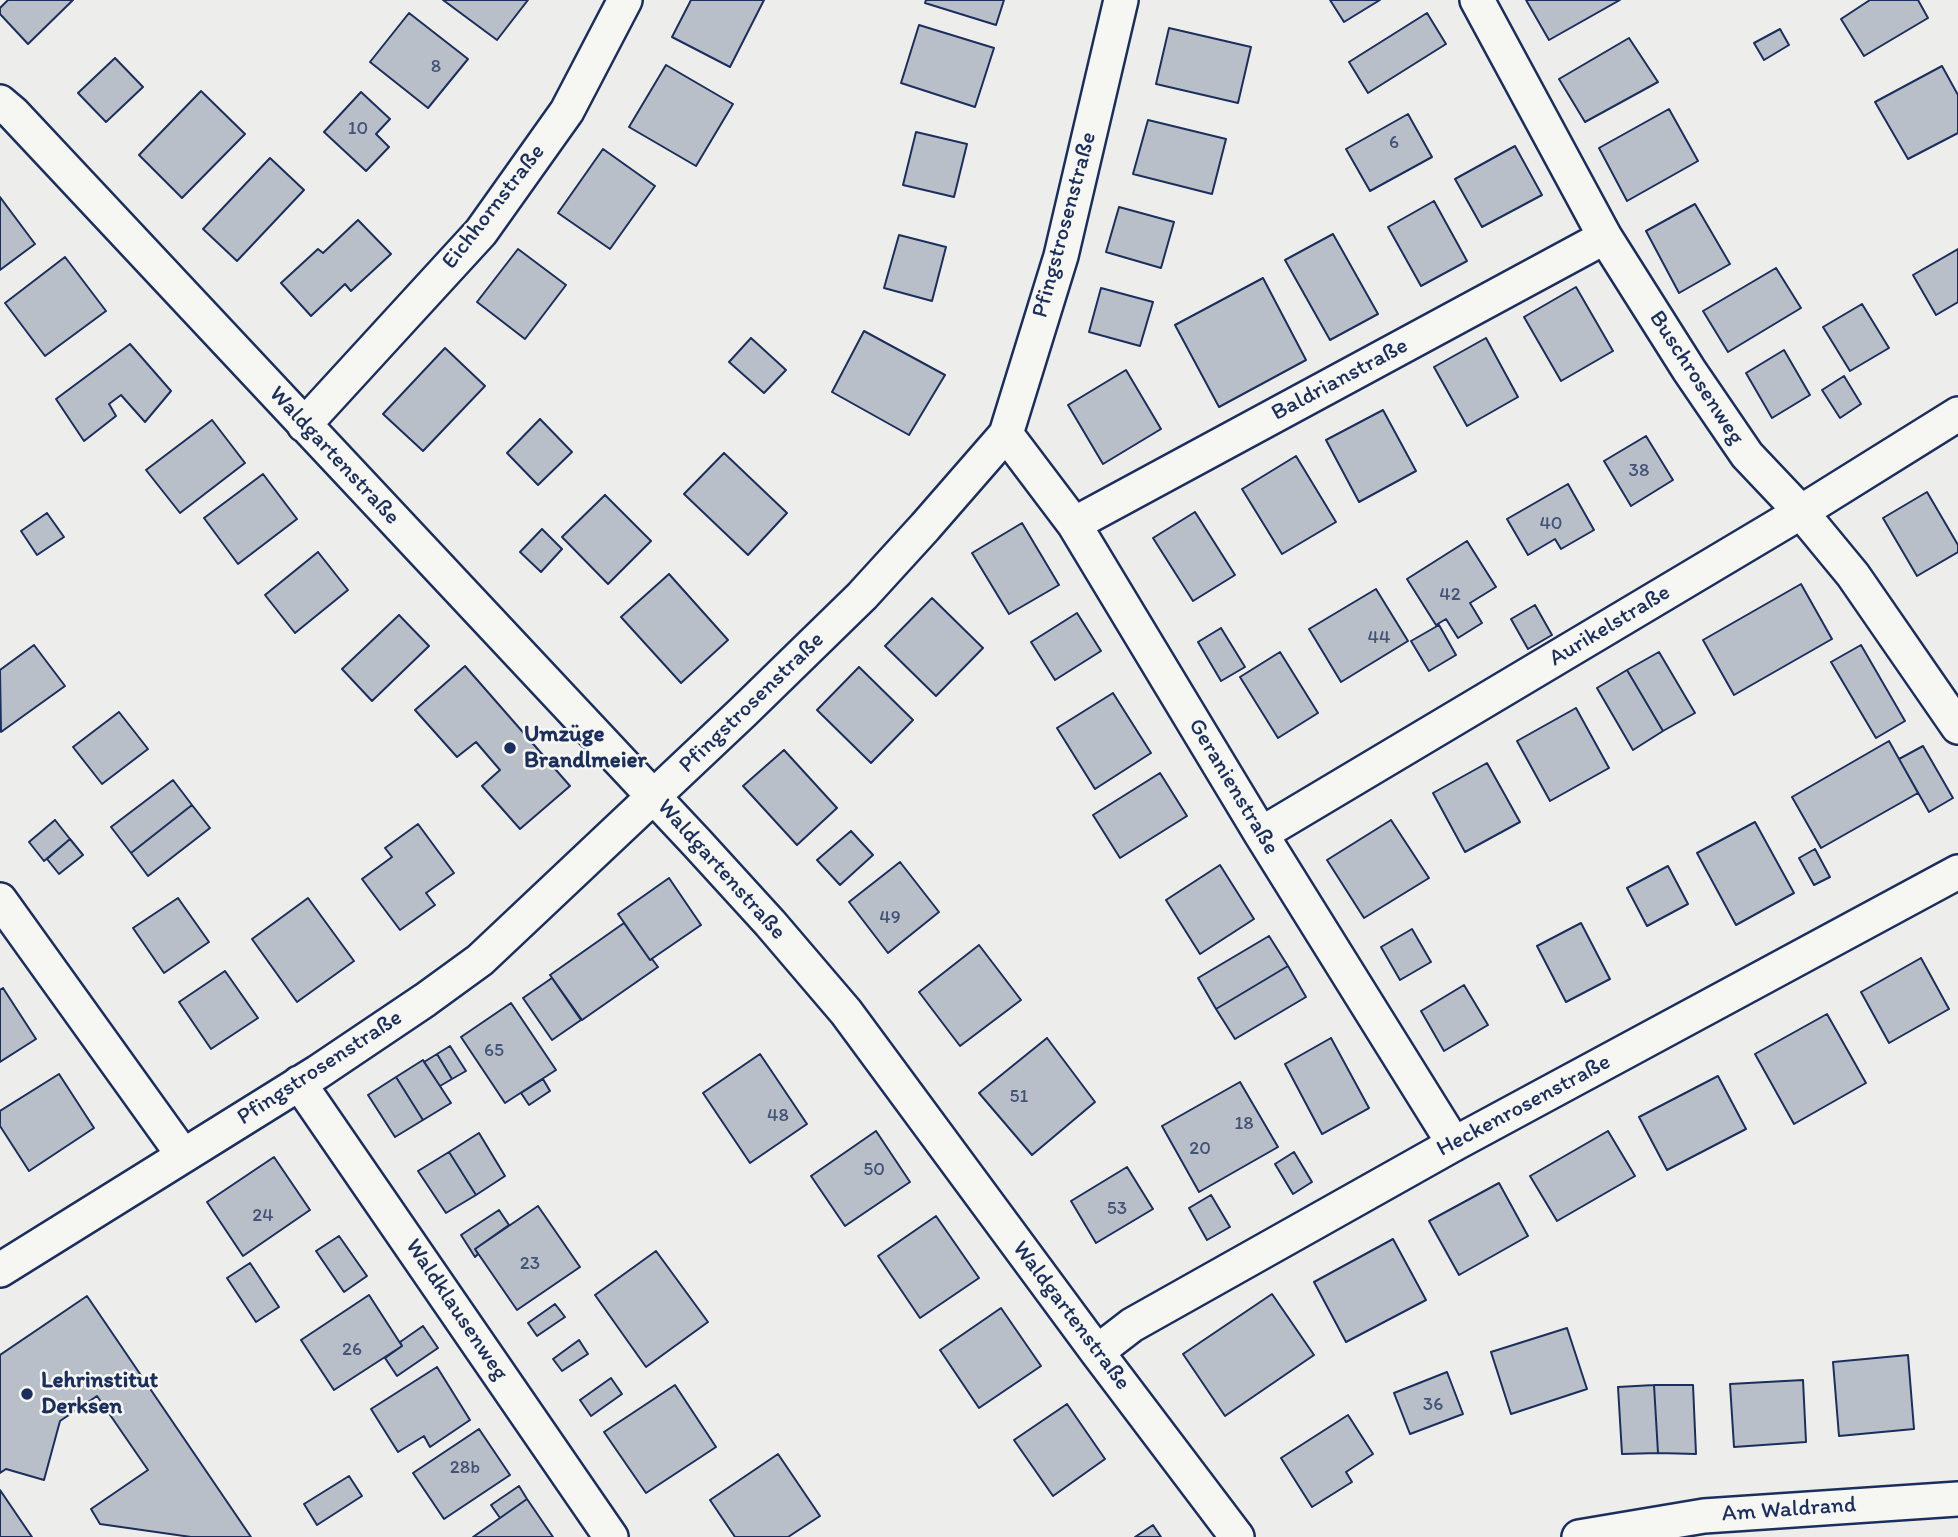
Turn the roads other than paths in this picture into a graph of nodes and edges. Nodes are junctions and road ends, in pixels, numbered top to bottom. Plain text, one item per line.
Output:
1 (625, 0) edge
2 (1121, 0) edge
3 (1477, 0) edge
4 (0, 102) edge
5 (1605, 237) junction
6 (1958, 414) edge
7 (304, 425) junction
8 (1006, 434) junction
9 (1801, 512) junction
10 (1074, 524) junction
11 (1958, 727) edge
12 (655, 797) junction
13 (1261, 834) junction
14 (1958, 872) edge
15 (0, 900) edge
16 (299, 1083) junction
17 (1454, 1144) junction
18 (183, 1155) junction
19 (0, 1270) edge
20 (1097, 1352) junction
21 (1958, 1499) edge
22 (611, 1537) edge
23 (1237, 1537) edge
24 (1579, 1537) edge

1 - 7 street, Eichhornstraße
2 - 8 street, Pfingstrosenstraße
3 - 5 street, Buschrosenweg
4 - 7 street, Waldgartenstraße
5 - 9 street, Buschrosenweg
5 - 10 street, Baldrianstraße
6 - 9 street, Aurikelstraße
7 - 12 street, Waldgartenstraße
8 - 10 street, Geranienstraße
8 - 12 street, Pfingstrosenstraße
9 - 11 street, Buschrosenweg
9 - 13 street, Aurikelstraße
10 - 13 street, Geranienstraße
12 - 16 street, Pfingstrosenstraße
12 - 20 street, Waldgartenstraße
13 - 17 street, Geranienstraße
14 - 17 street, Heckenrosenstraße
15 - 18 street
16 - 18 street, Pfingstrosenstraße
16 - 22 street, Waldklausenweg
17 - 20 street, Heckenrosenstraße
18 - 19 street, Pfingstrosenstraße
20 - 23 street, Waldgartenstraße
21 - 24 street, Am Waldrand

